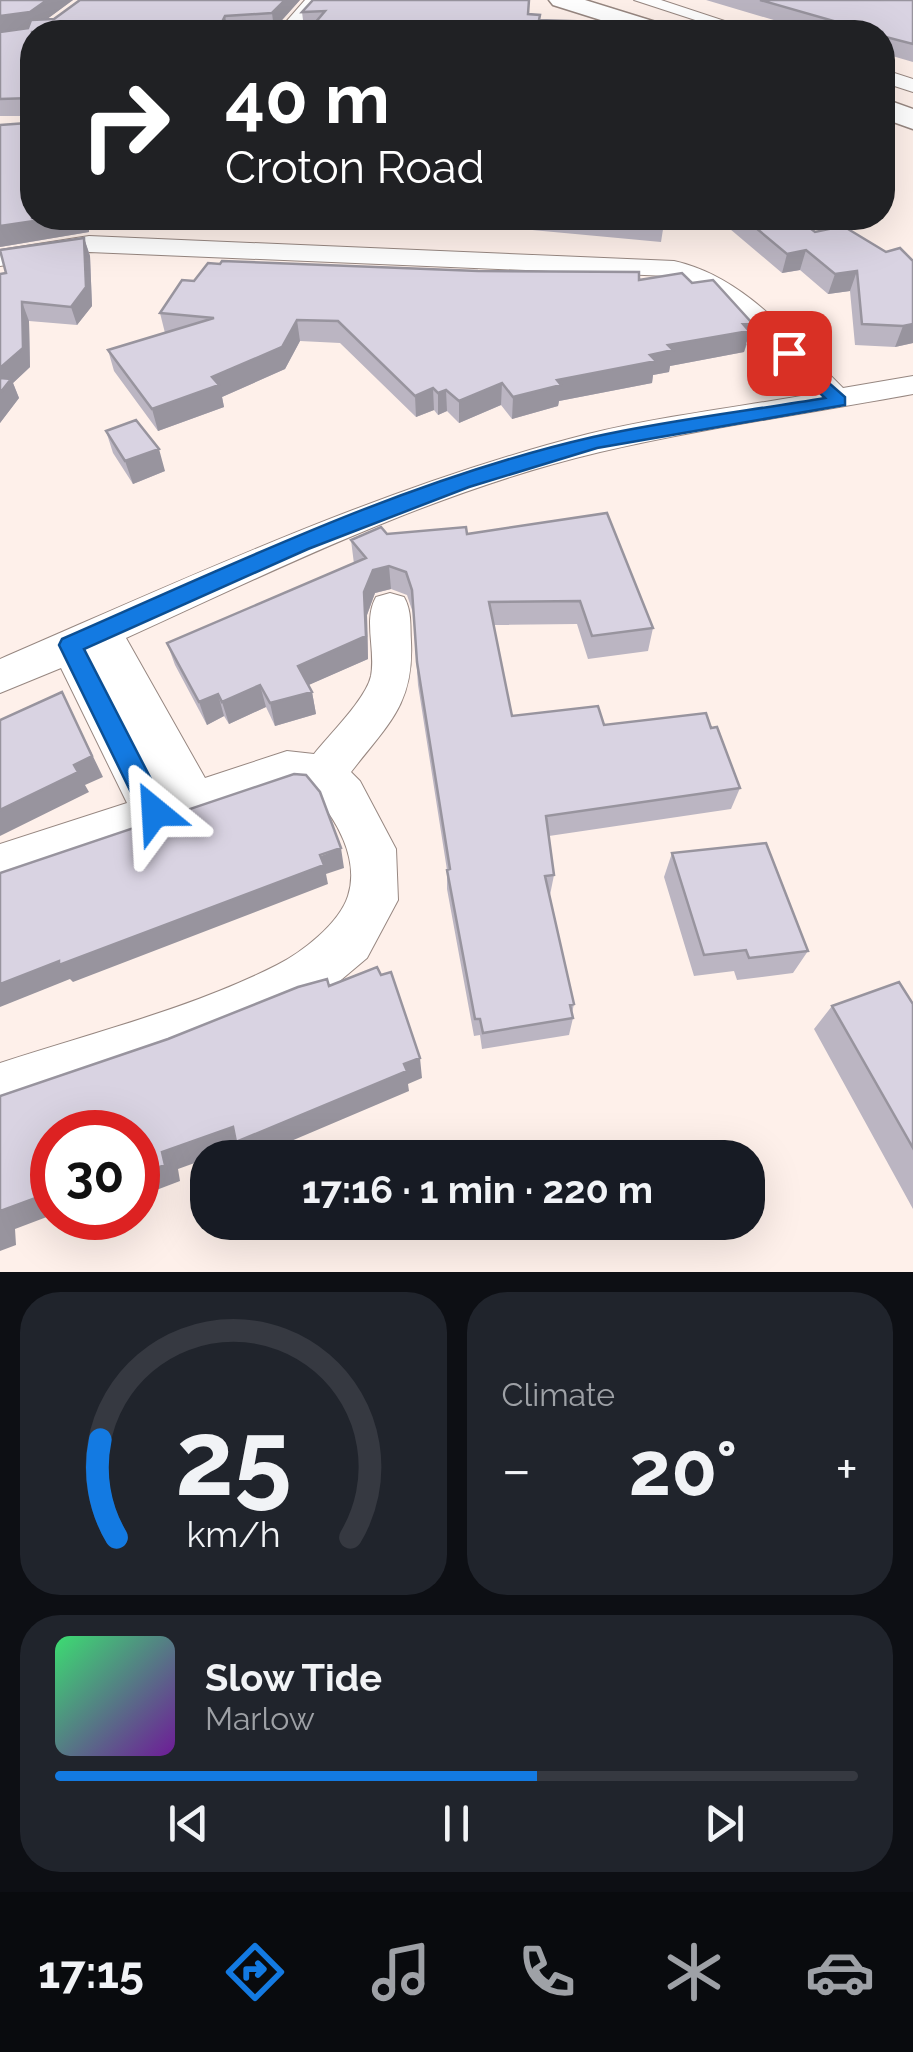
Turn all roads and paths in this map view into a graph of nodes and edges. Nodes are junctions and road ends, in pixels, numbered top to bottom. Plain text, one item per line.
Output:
1 (314, 0) edge
2 (561, 0) edge
3 (643, 0) edge
4 (731, 6) dead end
5 (706, 19) junction
6 (296, 20) edge
7 (625, 20) edge
8 (709, 20) edge
9 (1, 257) edge
10 (913, 386) edge
11 (838, 401) junction
12 (390, 606) dead end
13 (86, 638) junction
14 (0, 677) edge
15 (324, 774) junction
16 (174, 806) junction
17 (0, 866) edge
18 (0, 1091) edge

1 - 6 street
2 - 7 main road
3 - 5 street
4 - 5 street
5 - 8 street
9 - 11 street
10 - 11 street
11 - 13 street
12 - 15 street
13 - 14 street
13 - 16 street
15 - 16 street
15 - 18 street
16 - 17 street

